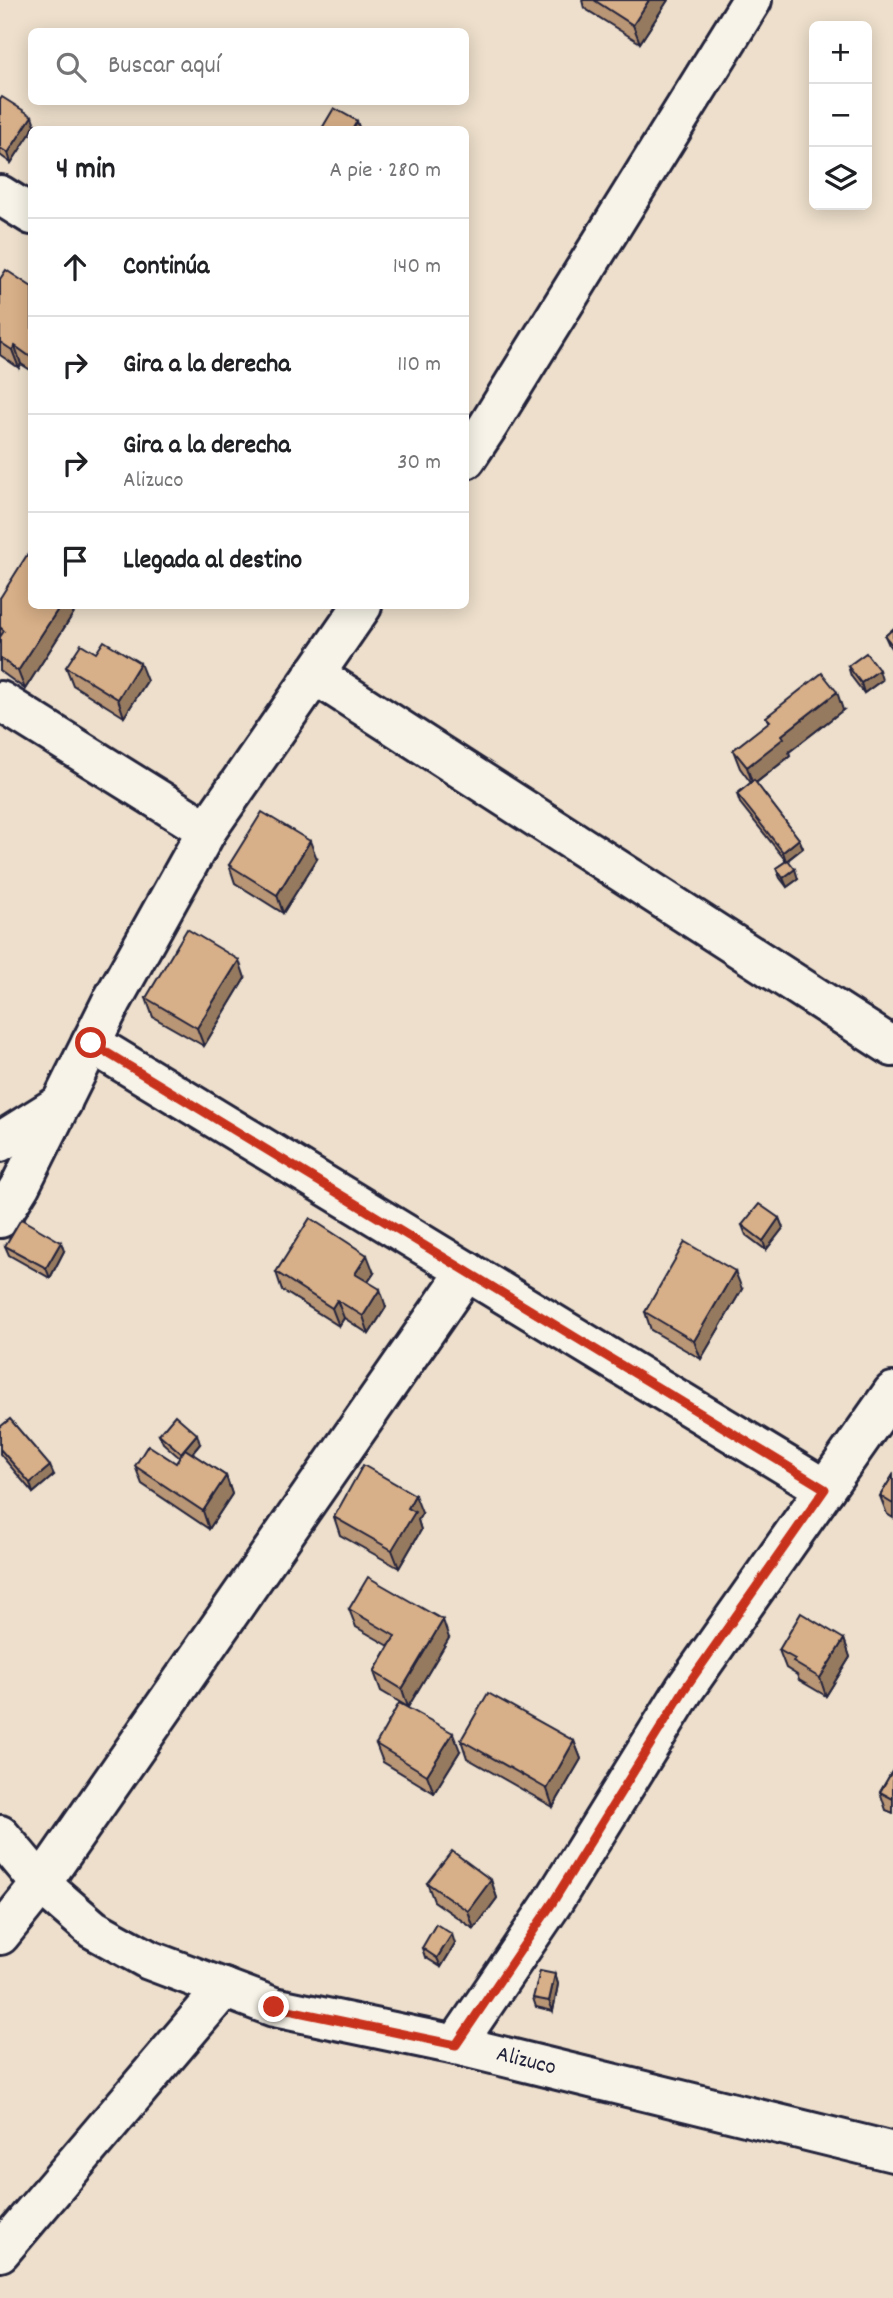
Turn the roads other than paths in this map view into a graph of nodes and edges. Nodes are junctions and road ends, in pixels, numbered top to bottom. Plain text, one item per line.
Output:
1 (752, 0) edge
2 (0, 195) edge
3 (28, 212) edge
4 (477, 429) edge
5 (469, 451) edge
6 (360, 609) edge
7 (314, 674) junction
8 (0, 701) edge
9 (206, 830) junction
10 (91, 1043) junction
11 (893, 1047) edge
12 (62, 1102) junction
13 (0, 1142) edge
14 (0, 1218) edge
15 (467, 1271) junction
16 (893, 1392) edge
17 (825, 1489) junction
18 (0, 1835) edge
19 (41, 1884) junction
20 (0, 1936) edge
21 (225, 1988) junction
22 (456, 2045) junction
23 (893, 2152) edge
24 (0, 2252) edge

1 - 4 street
2 - 3 street
4 - 5 street
6 - 7 street
7 - 9 street
7 - 11 street
8 - 9 street
9 - 10 street
10 - 12 street
10 - 15 street
12 - 13 street
12 - 14 street
15 - 17 street
15 - 19 street
16 - 17 street
17 - 22 street
18 - 19 street, Alizuco
19 - 20 street
19 - 21 street, Alizuco
21 - 22 street, Alizuco
21 - 24 street
22 - 23 street, Alizuco

